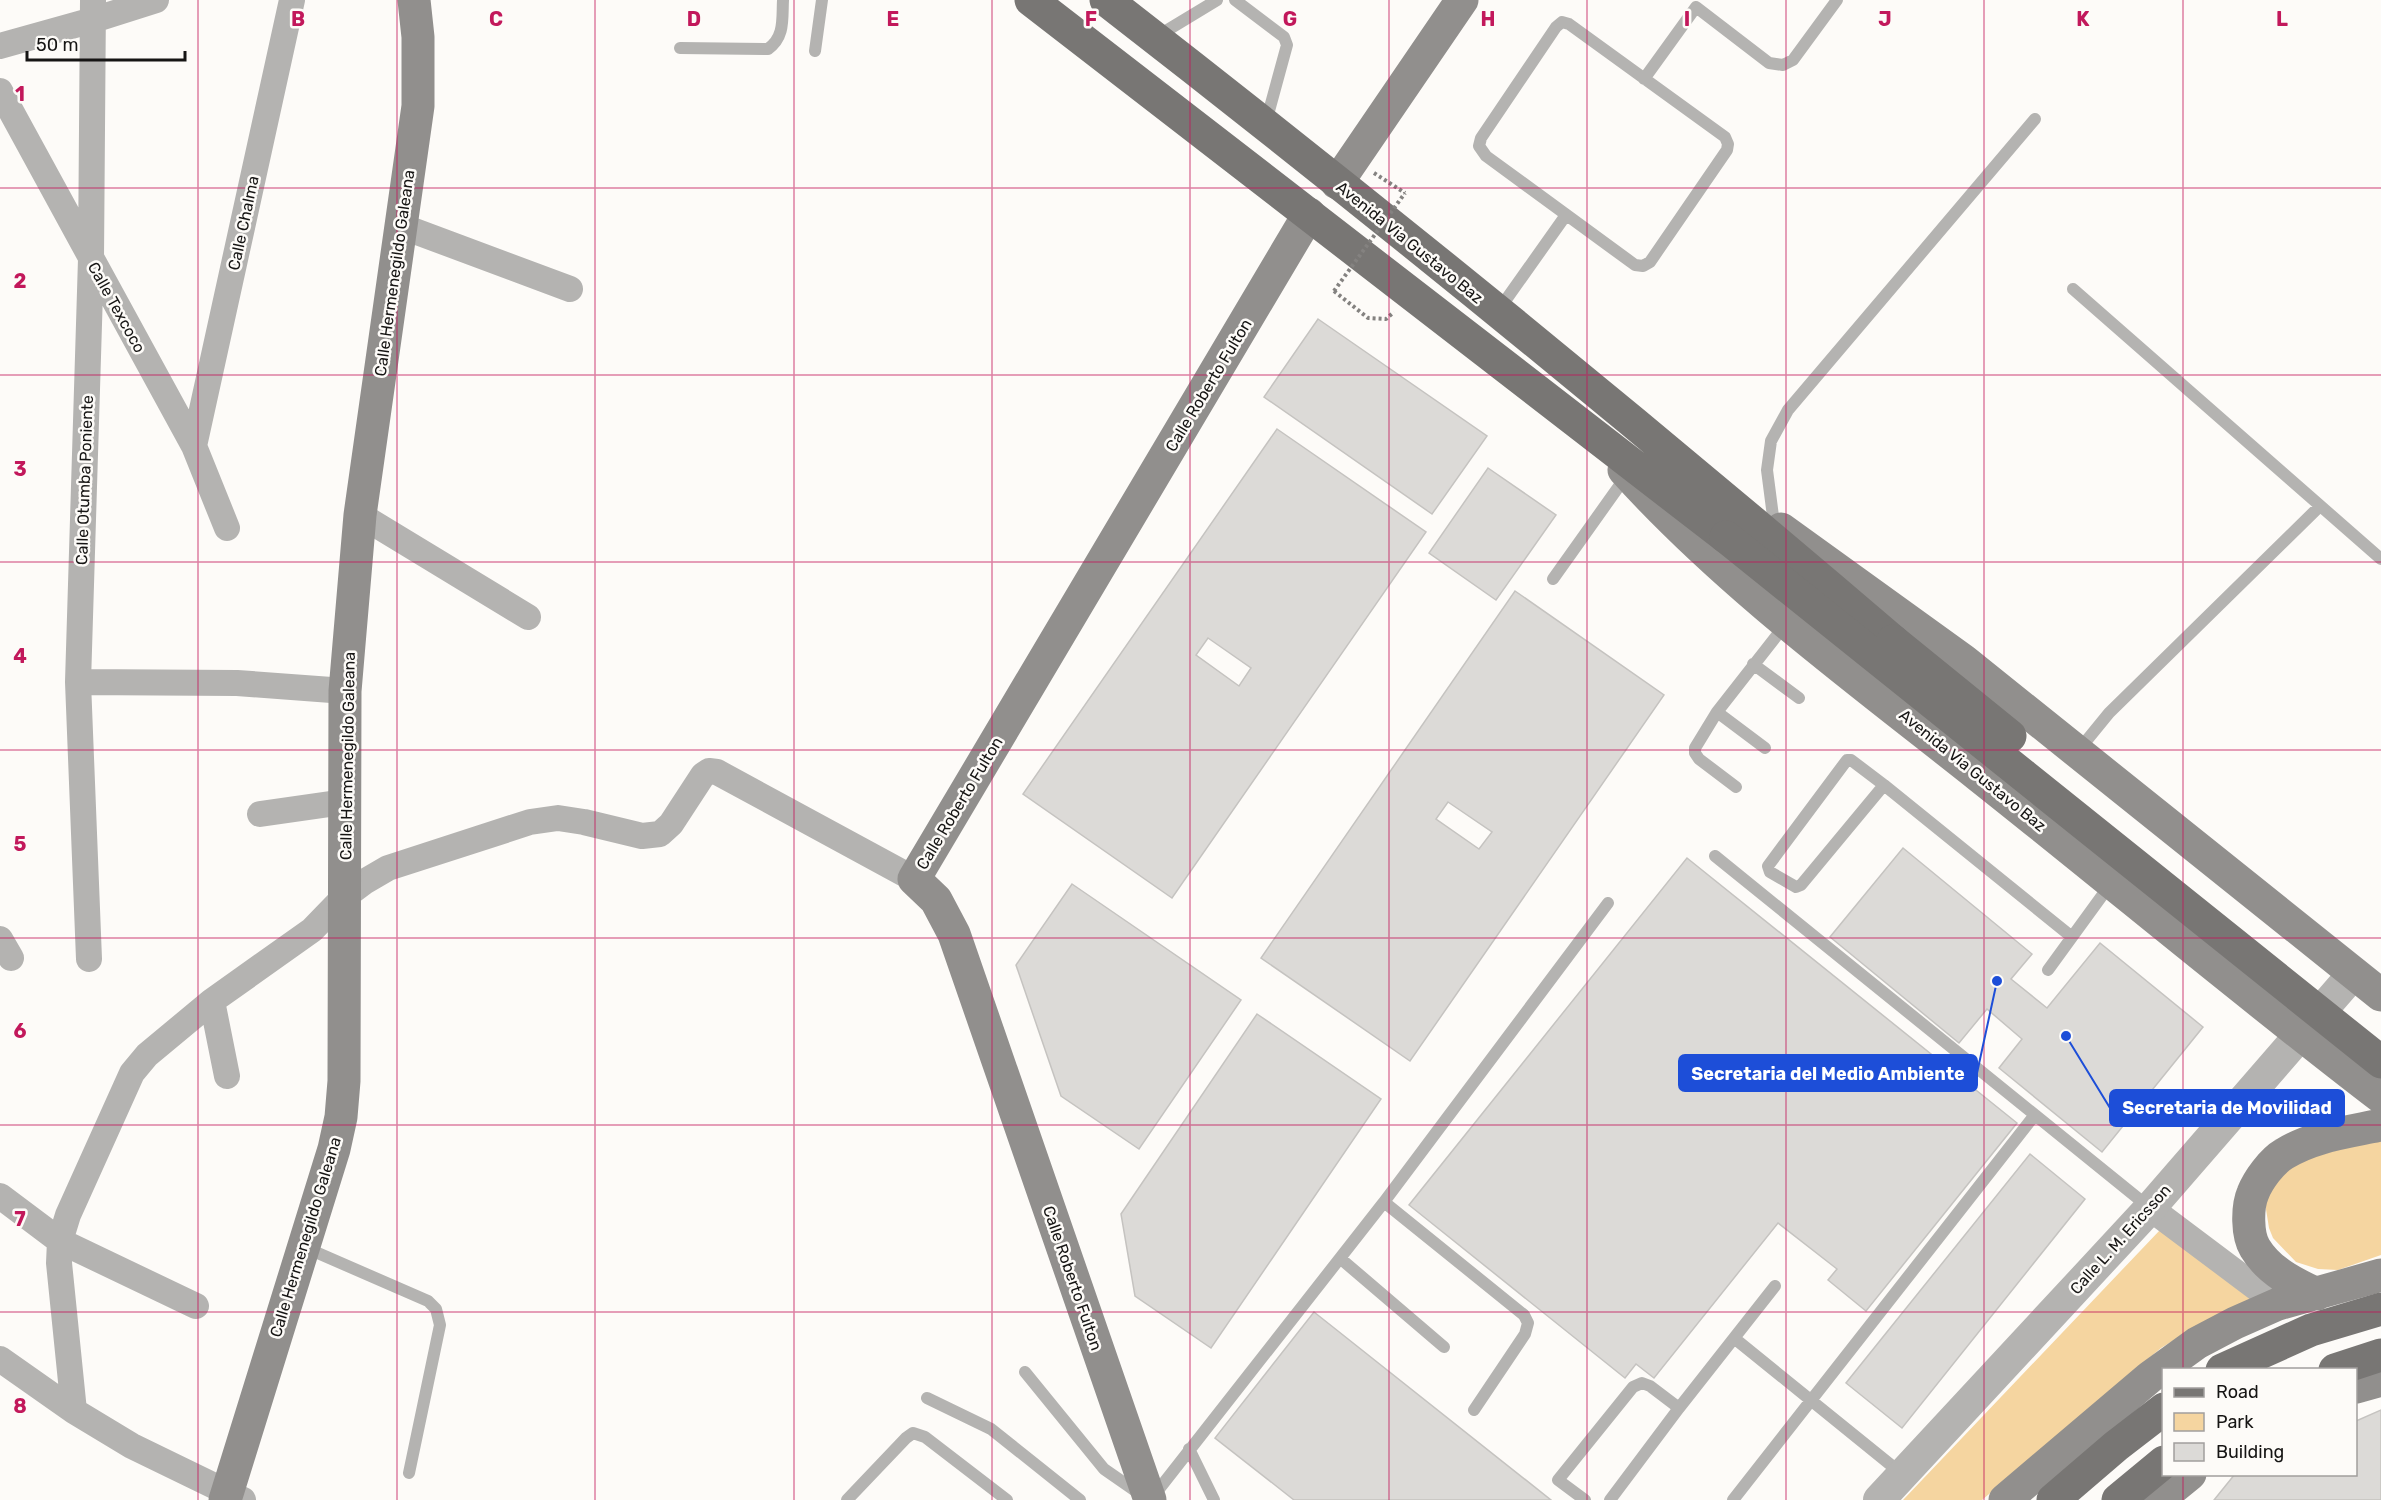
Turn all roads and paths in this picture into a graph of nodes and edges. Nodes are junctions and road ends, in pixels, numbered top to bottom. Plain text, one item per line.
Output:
1 (156, 0) edge
2 (292, 0) edge
3 (414, 0) edge
4 (783, 0) edge
5 (822, 0) edge
6 (1031, 0) edge
7 (1106, 0) edge
8 (1216, 0) edge
9 (1235, 0) edge
10 (1462, 0) edge
11 (1837, 0) edge
12 (1691, 4) edge
13 (93, 10) edge
14 (1155, 38) junction
15 (0, 46) edge
16 (680, 48) dead end
17 (815, 51) dead end
18 (1644, 79) junction
19 (0, 91) edge
20 (2035, 119) dead end
21 (1266, 123) junction
22 (1366, 168) dead end
23 (1337, 183) junction
24 (1309, 214) junction
25 (1566, 215) junction
26 (400, 226) junction
27 (91, 259) junction
28 (570, 289) dead end
29 (2073, 289) dead end
30 (1497, 312) junction
31 (1368, 318) dead end
32 (1582, 424) junction
33 (194, 446) junction
34 (1628, 474) junction
35 (1711, 485) junction
36 (2320, 506) junction
37 (360, 515) junction
38 (1774, 524) junction
39 (227, 528) dead end
40 (2381, 560) edge
41 (1553, 579) dead end
42 (528, 616) dead end
43 (1787, 623) junction
44 (1753, 664) junction
45 (78, 682) junction
46 (345, 691) junction
47 (1799, 698) dead end
48 (1717, 712) junction
49 (1765, 748) dead end
50 (2077, 752) junction
51 (1884, 785) junction
52 (1736, 787) dead end
53 (344, 802) junction
54 (260, 814) dead end
55 (1716, 856) dead end
56 (914, 879) junction
57 (2112, 881) junction
58 (344, 897) junction
59 (1608, 903) dead end
60 (2072, 937) junction
61 (89, 959) dead end
62 (2048, 970) dead end
63 (2354, 973) junction
64 (2381, 995) edge
65 (212, 1001) junction
66 (2299, 1034) junction
67 (2381, 1038) edge
68 (2381, 1062) edge
69 (227, 1076) dead end
70 (2381, 1097) edge
71 (2034, 1116) junction
72 (2381, 1125) edge
73 (0, 1196) edge
74 (1384, 1202) junction
75 (2150, 1208) junction
76 (60, 1241) junction
77 (303, 1247) junction
78 (1341, 1259) junction
79 (2381, 1275) edge
80 (1775, 1286) dead end
81 (2318, 1293) junction
82 (2278, 1304) junction
83 (196, 1306) dead end
84 (2381, 1309) edge
85 (1734, 1338) junction
86 (1444, 1347) dead end
87 (2381, 1355) edge
88 (0, 1359) edge
89 (2162, 1368) edge
90 (2163, 1368) edge
91 (2226, 1368) edge
92 (2341, 1368) edge
93 (1025, 1372) dead end
94 (2381, 1380) edge
95 (2357, 1386) edge
96 (927, 1398) dead end
97 (1811, 1400) junction
98 (1678, 1408) junction
99 (1474, 1410) dead end
100 (2162, 1410) edge
101 (74, 1412) junction
102 (1189, 1449) junction
103 (409, 1473) dead end
104 (1903, 1475) junction
105 (2169, 1486) edge
106 (232, 1497) edge
107 (847, 1500) edge
108 (1006, 1500) edge
109 (1080, 1500) edge
110 (1150, 1500) edge
111 (1214, 1500) edge
112 (1585, 1500) edge
113 (1610, 1500) edge
114 (1733, 1500) edge
115 (1879, 1500) edge
116 (2006, 1500) edge
117 (2053, 1500) edge
118 (2118, 1500) edge

1 - 13 street
2 - 33 street, Calle Chalma
3 - 26 main road, Calle Hermenegildo Galeana
4 - 16 lane
5 - 17 lane
6 - 24 main road, Avenida Via Gustavo Baz
7 - 14 main road, Avenida Via Gustavo Baz
8 - 14 lane
9 - 21 lane
10 - 23 main road
11 - 12 lane
12 - 18 lane
13 - 15 street
13 - 27 street, Calle Otumba Poniente
14 - 21 main road, Avenida Via Gustavo Baz
18 - 25 lane
18 - 25 lane
19 - 27 street, Calle Texcoco
20 - 38 lane
21 - 23 main road, Avenida Via Gustavo Baz
22 - 31 path, bridge
23 - 30 main road, Avenida Via Gustavo Baz
24 - 32 main road, Avenida Via Gustavo Baz
24 - 56 main road, Calle Roberto Fulton
25 - 30 lane
26 - 28 street
26 - 37 main road, Calle Hermenegildo Galeana
27 - 33 street, Calle Texcoco
27 - 45 street, Calle Otumba Poniente
29 - 36 lane
30 - 35 main road, Avenida Via Gustavo Baz
32 - 34 main road, Avenida Via Gustavo Baz
32 - 68 main road, Avenida Via Gustavo Baz, bridge
33 - 39 street, Calle Texcoco
34 - 41 lane
34 - 43 main road, Avenida Via Gustavo Baz
35 - 38 main road, Avenida Via Gustavo Baz
35 - 67 main road, Avenida Via Gustavo Baz, bridge
36 - 40 lane
36 - 50 lane
37 - 42 street
37 - 46 main road, Calle Hermenegildo Galeana
38 - 50 main road, Avenida Via Gustavo Baz
43 - 44 lane
43 - 57 main road, Avenida Via Gustavo Baz
44 - 47 lane
44 - 48 lane
45 - 46 street
45 - 61 street, Calle Otumba Poniente
46 - 53 main road, Calle Hermenegildo Galeana
48 - 49 lane
48 - 52 lane
50 - 63 main road, Avenida Via Gustavo Baz
51 - 51 lane
51 - 60 lane
53 - 54 street
53 - 58 main road, Calle Hermenegildo Galeana
55 - 71 lane
56 - 58 street
56 - 110 main road, Calle Roberto Fulton
57 - 60 lane
57 - 66 main road, Avenida Via Gustavo Baz
58 - 65 street
58 - 77 main road, Calle Hermenegildo Galeana
59 - 74 lane
60 - 62 lane
63 - 64 main road, Avenida Via Gustavo Baz
63 - 66 street, Calle L. M. Ericsson
65 - 69 street
65 - 76 street
66 - 70 main road, Avenida Via Gustavo Baz
66 - 75 street, Calle L. M. Ericsson
71 - 75 lane
71 - 97 lane
72 - 81 main road
73 - 76 street
74 - 78 lane
74 - 99 lane
75 - 82 street
75 - 104 street, Calle L. M. Ericsson
76 - 83 street
76 - 101 street
77 - 103 lane
77 - 106 main road, Calle Hermenegildo Galeana
78 - 86 lane
78 - 102 lane
79 - 81 main road
80 - 85 lane
81 - 82 main road
82 - 90 main road
84 - 91 main road
85 - 97 lane
85 - 98 lane
87 - 92 main road
88 - 101 street
89 - 116 main road
93 - 110 lane
94 - 95 main road
96 - 109 lane
97 - 104 lane
97 - 114 lane
98 - 112 lane
98 - 113 lane
100 - 117 main road
101 - 106 street
102 - 110 lane
102 - 111 lane
104 - 115 street, Calle L. M. Ericsson
105 - 118 main road
107 - 108 lane

